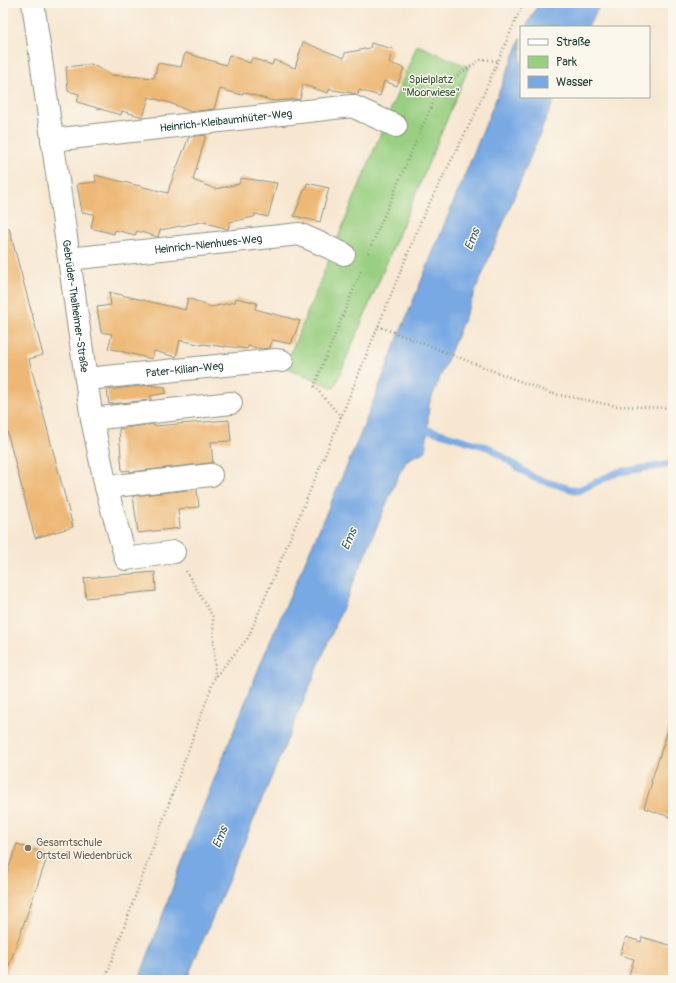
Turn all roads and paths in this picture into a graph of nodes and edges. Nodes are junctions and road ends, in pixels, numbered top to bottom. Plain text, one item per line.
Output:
1 (523, 3) edge
2 (33, 5) edge
3 (497, 61) junction
4 (396, 126) dead end
5 (52, 140) junction
6 (344, 254) dead end
7 (367, 256) dead end
8 (69, 259) junction
9 (361, 270) dead end
10 (378, 326) junction
11 (282, 361) dead end
12 (86, 379) junction
13 (231, 404) dead end
14 (673, 408) edge
15 (341, 417) junction
16 (92, 419) junction
17 (211, 475) dead end
18 (106, 487) junction
19 (174, 552) joint
20 (215, 677) junction
21 (105, 980) edge

1 - 3 path
2 - 5 street, Gebrüder-Thalheimer-Straße
3 - 7 path
3 - 10 path
4 - 5 street, Heinrich-Kleibaumhüter-Weg
5 - 8 street, Gebrüder-Thalheimer-Straße
6 - 8 street, Heinrich-Nienhues-Weg
8 - 12 street, Gebrüder-Thalheimer-Straße
9 - 15 path
10 - 14 path
10 - 15 path
11 - 12 street, Pater-Kilian-Weg
12 - 16 street, Gebrüder-Thalheimer-Straße
13 - 16 street
15 - 20 path
16 - 18 street, Gebrüder-Thalheimer-Straße
17 - 18 street
18 - 19 street, Gebrüder-Thalheimer-Straße
19 - 20 path
20 - 21 path

